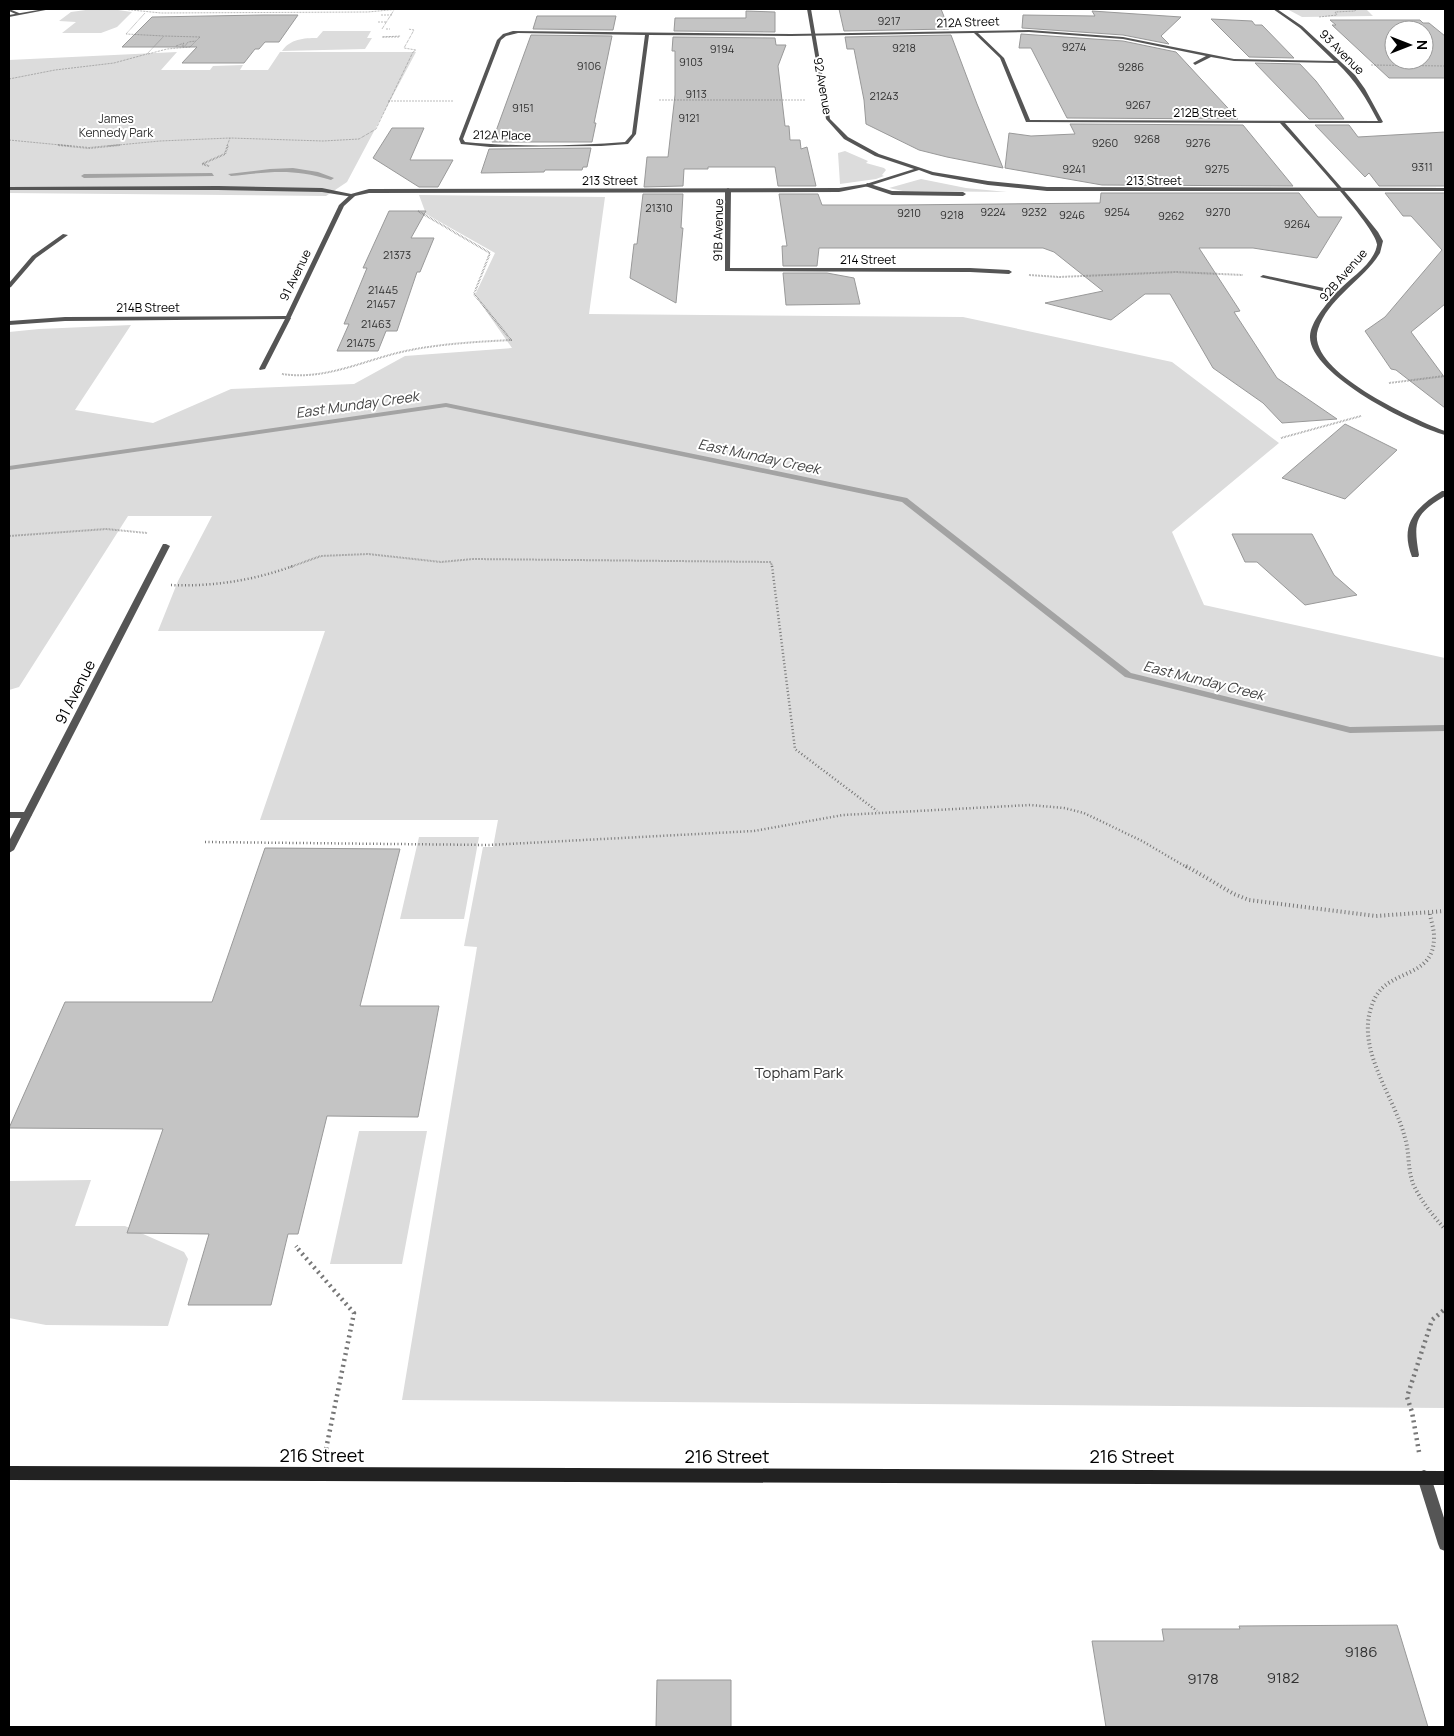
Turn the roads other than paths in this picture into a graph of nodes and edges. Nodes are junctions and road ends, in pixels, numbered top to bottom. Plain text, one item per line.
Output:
1 (49, 9) edge
2 (809, 9) edge
3 (1274, 9) edge
4 (9, 10) edge
5 (18, 14) junction
6 (9, 16) edge
7 (975, 32) junction
8 (1133, 32) dead end
9 (648, 33) junction
10 (814, 34) junction
11 (1123, 38) junction
12 (1209, 56) junction
13 (1338, 62) junction
14 (1195, 64) dead end
15 (1282, 122) junction
16 (1381, 122) joint
17 (918, 168) junction
18 (867, 185) junction
19 (9, 189) edge
20 (728, 190) junction
21 (1340, 190) junction
22 (1445, 190) edge
23 (963, 194) dead end
24 (353, 196) junction
25 (65, 235) dead end
26 (727, 270) joint
27 (1009, 272) road end
28 (1263, 277) road end
29 (9, 286) edge
30 (1339, 293) junction
31 (288, 318) junction
32 (9, 324) edge
33 (262, 369) road end
34 (1445, 433) edge
35 (1445, 493) edge
36 (166, 546) dead end
37 (1415, 555) dead end
38 (9, 815) edge
39 (27, 815) junction
40 (9, 850) edge
41 (9, 1473) edge
42 (1424, 1477) junction
43 (1445, 1478) edge
44 (1445, 1544) edge

1 - 5 street
2 - 10 street, 92 Avenue
3 - 13 street, 93 Avenue
4 - 5 street
5 - 6 street
7 - 10 street, 212A Street
7 - 11 street, 212A Street
7 - 15 street, 212B Street
8 - 11 street
9 - 9 street, 212A Place
9 - 10 street, 212A Place
10 - 17 street, 92 Avenue
11 - 12 street, 212A Street
12 - 13 street, 212A Street
12 - 14 street
13 - 16 street, 93 Avenue
15 - 16 street, 212B Street
15 - 21 street, 92B Avenue
17 - 18 street, 213 Street
17 - 21 street, 213 Street
18 - 20 street, 213 Street
18 - 23 street, 213 Street
19 - 24 street
20 - 24 street, 213 Street
20 - 26 street, 91B Avenue
21 - 22 street, 213 Street
21 - 30 street, 92B Avenue
24 - 31 street, 91 Avenue
25 - 29 street
26 - 27 street, 214 Street
28 - 30 street
30 - 34 street, 92B Avenue
31 - 32 street, 214B Street
31 - 33 street, 91 Avenue
35 - 37 street
36 - 39 street, 91 Avenue
38 - 39 street
39 - 40 street, 91 Avenue
41 - 42 main road, 216 Street
42 - 43 main road, 216 Street
42 - 44 street

